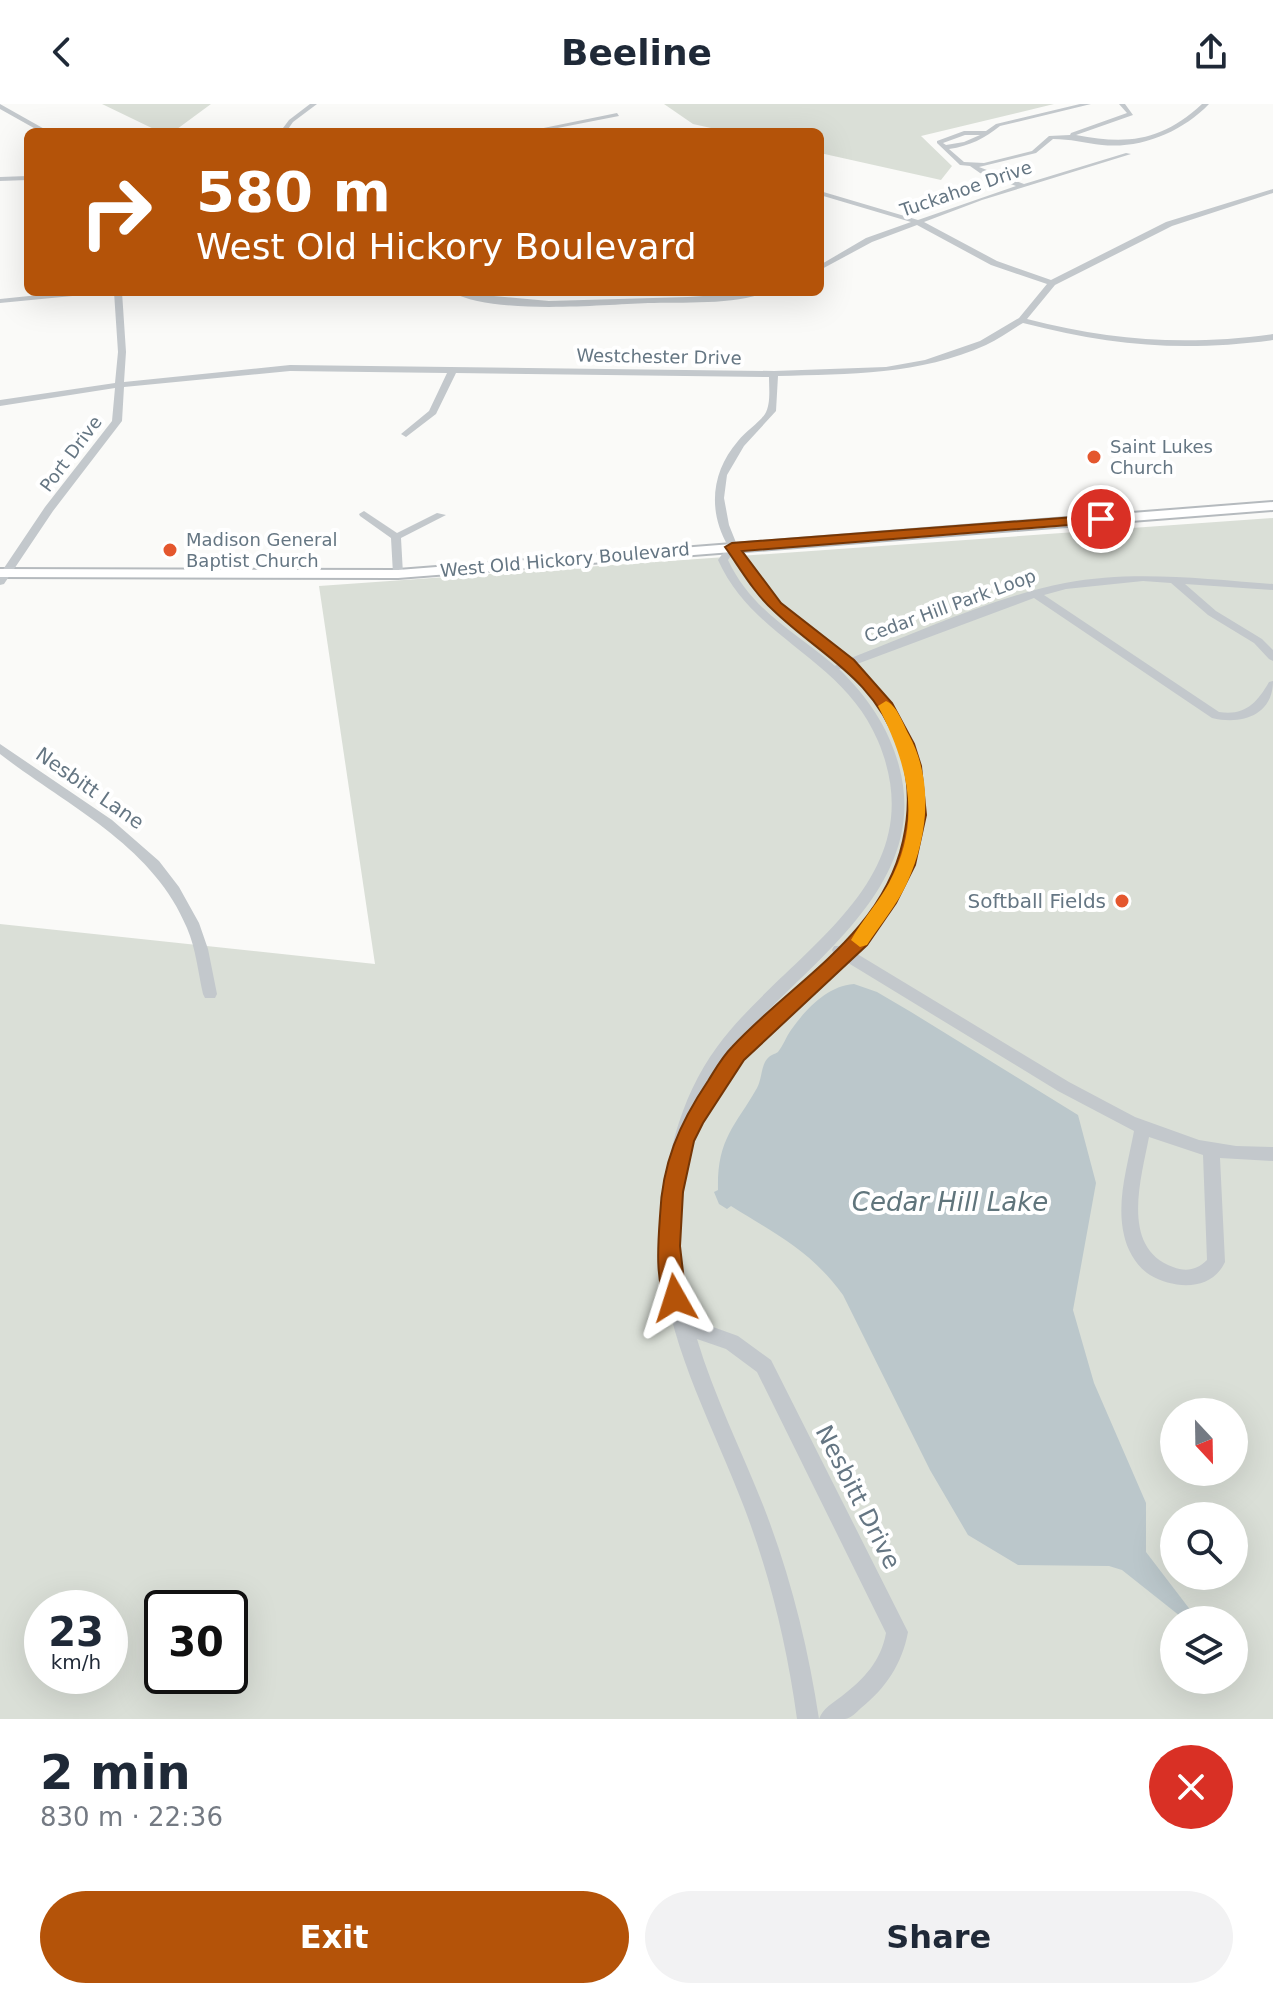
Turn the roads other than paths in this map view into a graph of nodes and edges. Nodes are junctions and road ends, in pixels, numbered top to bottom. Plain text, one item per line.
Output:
1 (314, 104) edge
2 (1088, 104) edge
3 (1122, 104) edge
4 (1206, 104) edge
5 (0, 106) edge
6 (617, 115) dead end
7 (39, 128) edge
8 (286, 128) edge
9 (548, 128) edge
10 (1073, 137) junction
11 (1128, 154) dead end
12 (973, 166) junction
13 (24, 178) edge
14 (0, 179) edge
15 (1024, 186) junction
16 (1273, 191) edge
17 (824, 194) edge
18 (918, 222) junction
19 (824, 266) edge
20 (1052, 283) junction
21 (52, 296) edge
22 (118, 296) edge
23 (474, 296) edge
24 (732, 296) edge
25 (0, 301) edge
26 (1022, 320) junction
27 (1273, 337) edge
28 (453, 370) junction
29 (774, 374) junction
30 (120, 385) junction
31 (0, 403) edge
32 (406, 434) dead end
33 (1273, 498) edge
34 (1273, 506) edge
35 (364, 514) dead end
36 (441, 515) dead end
37 (396, 537) junction
38 (730, 544) junction
39 (398, 568) junction
40 (3, 572) edge
41 (1173, 579) junction
42 (1273, 587) edge
43 (1034, 593) junction
44 (1273, 657) edge
45 (849, 663) junction
46 (833, 669) junction
47 (1273, 685) edge
48 (0, 748) edge
49 (828, 944) junction
50 (846, 954) junction
51 (210, 994) dead end
52 (1143, 1129) junction
53 (684, 1141) junction
54 (1211, 1150) junction
55 (1273, 1154) edge
56 (682, 1325) junction
57 (808, 1719) edge
58 (830, 1719) edge

1 - 8 street
2 - 12 street
3 - 10 street
4 - 10 street
5 - 7 street
6 - 9 street
10 - 12 street
11 - 15 street, Tuckahoe Drive
12 - 15 street
13 - 14 street
15 - 18 street, Tuckahoe Drive
16 - 20 street, Westchester Drive
17 - 18 street
18 - 19 street, Tuckahoe Drive
18 - 20 street
20 - 26 street, Westchester Drive
21 - 25 street
22 - 30 street, Port Drive
23 - 24 street
26 - 27 street
26 - 29 street, Westchester Drive
28 - 29 street, Westchester Drive
28 - 30 street, Westchester Drive
28 - 32 street
29 - 38 street
30 - 31 street, Westchester Drive
30 - 40 street, Port Drive
33 - 38 main road, West Old Hickory Boulevard
34 - 38 main road, West Old Hickory Boulevard
35 - 37 street
36 - 37 street
37 - 39 street
38 - 39 main road, West Old Hickory Boulevard
38 - 45 street
38 - 46 street
39 - 40 main road, West Old Hickory Boulevard
41 - 42 street, Cedar Hill Park Loop
41 - 43 street, Cedar Hill Park Loop
41 - 44 street
43 - 45 street, Cedar Hill Park Loop
43 - 47 street
45 - 46 street, Cedar Hill Park Loop
45 - 50 street
46 - 49 street
48 - 51 street, Nesbitt Lane
49 - 50 street
49 - 53 street
50 - 52 street
50 - 53 street
52 - 54 street
52 - 54 street
53 - 56 street
54 - 55 street
56 - 57 street
56 - 58 street, Nesbitt Drive

